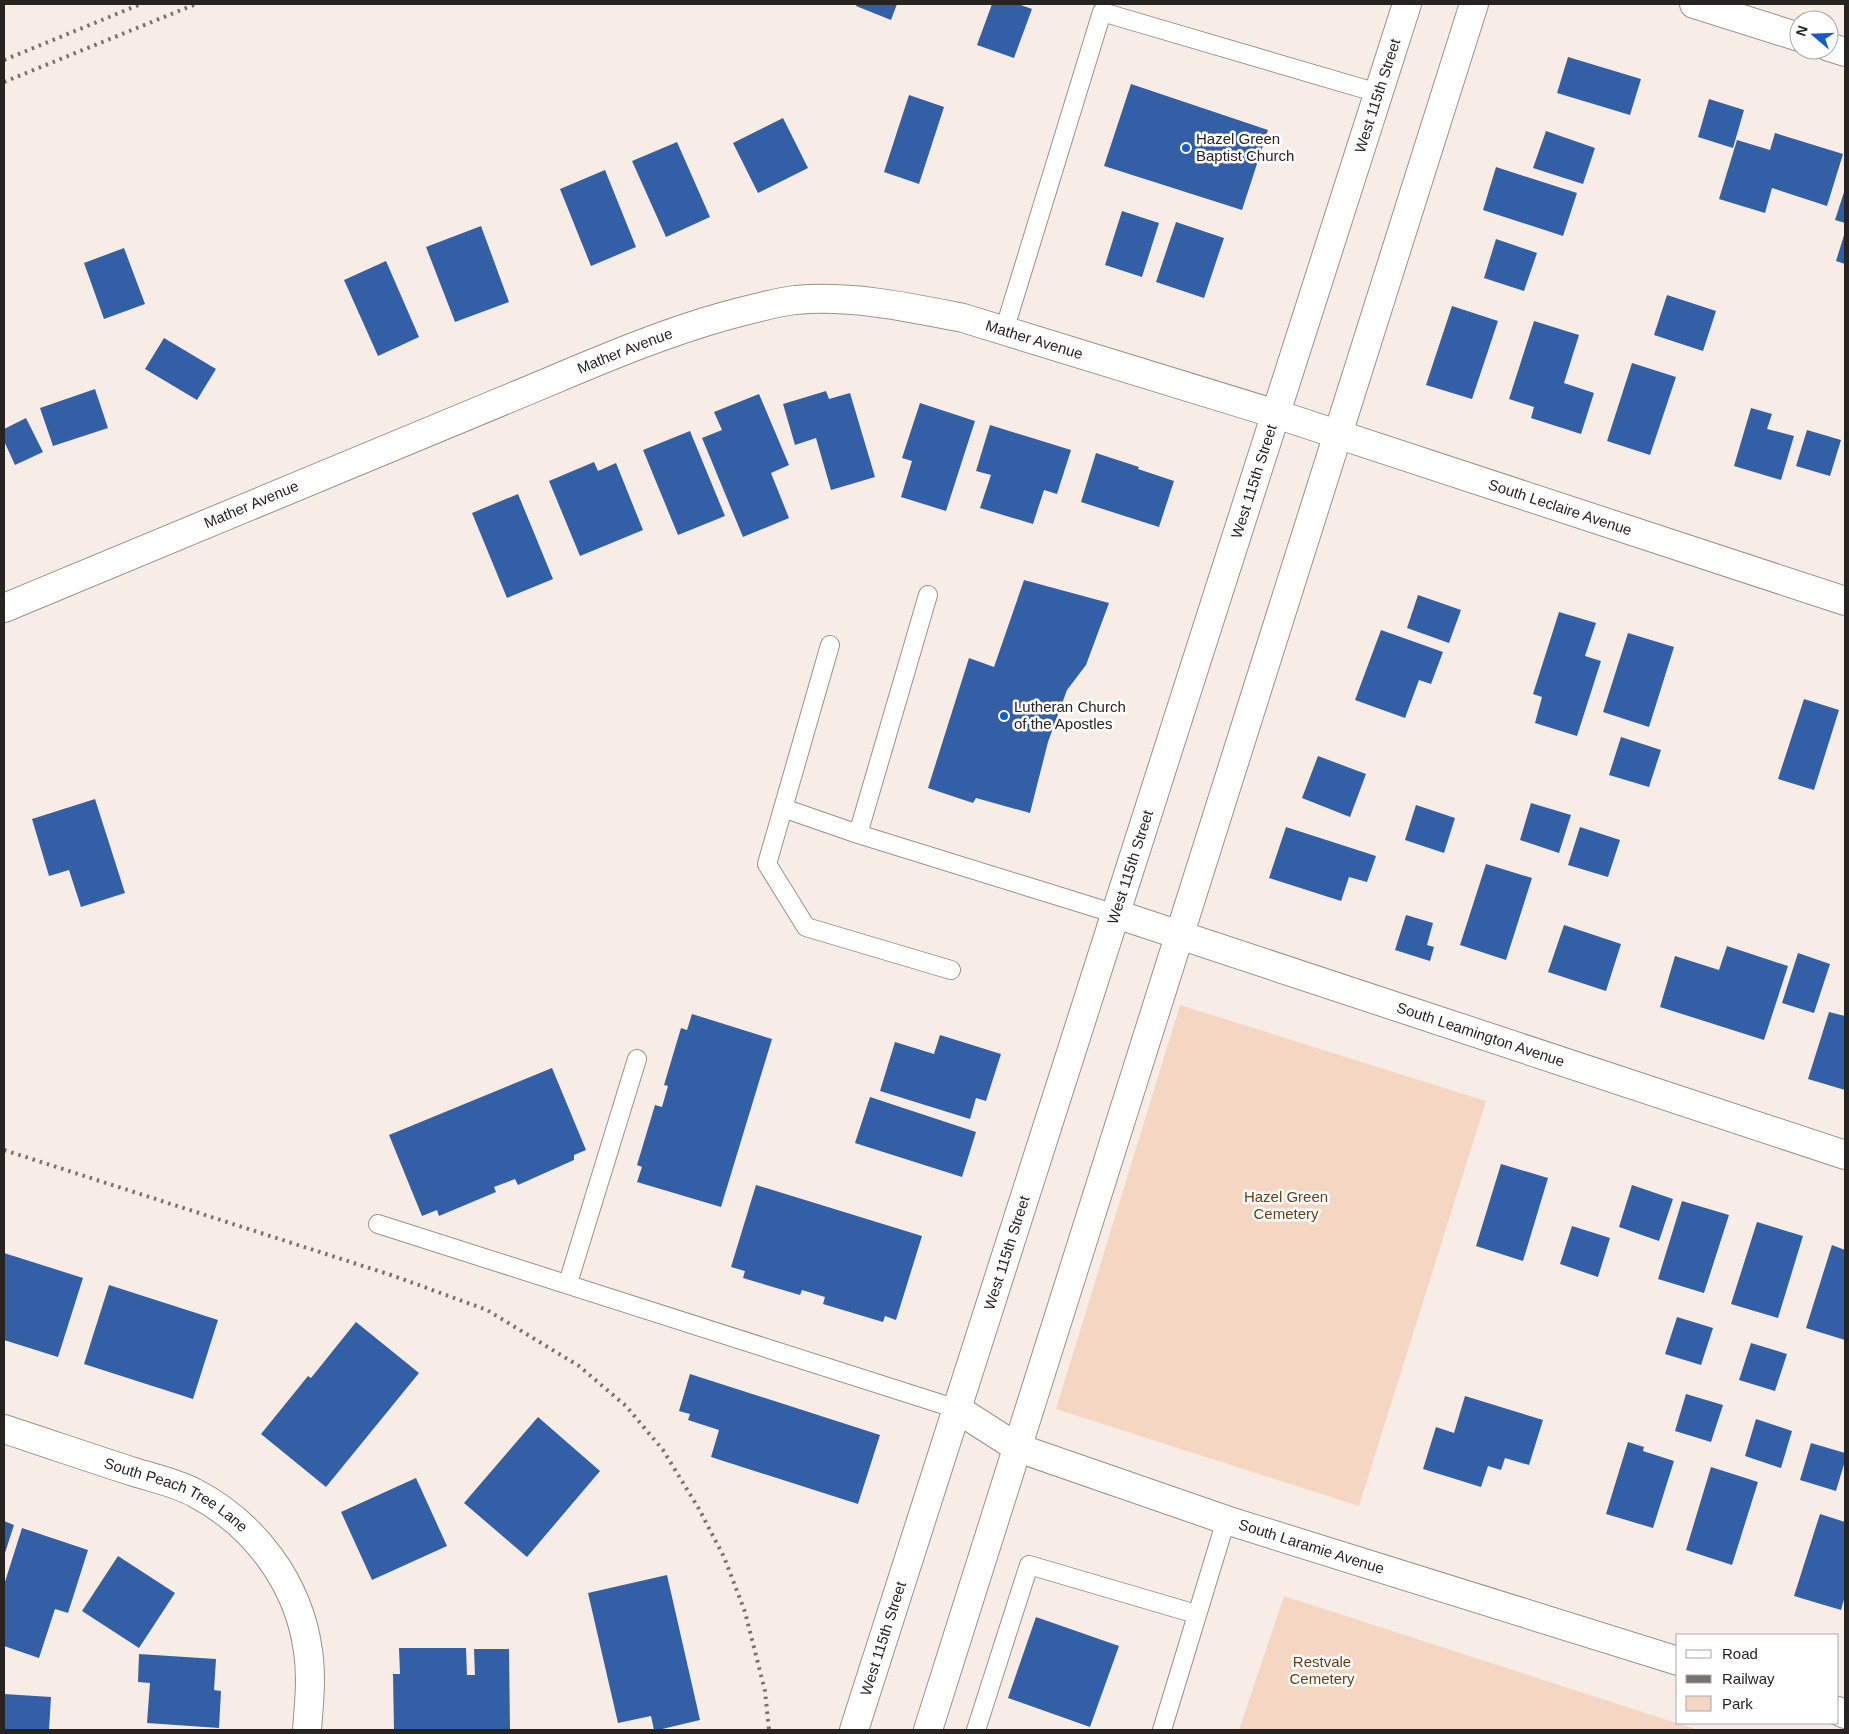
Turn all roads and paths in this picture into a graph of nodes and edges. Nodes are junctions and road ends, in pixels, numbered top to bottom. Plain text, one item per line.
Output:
1 (1407, 4) edge
2 (1474, 4) edge
3 (1694, 4) edge
4 (1789, 34) edge
5 (1378, 93) junction
6 (1004, 331) junction
7 (1276, 414) junction
8 (1338, 435) junction
9 (928, 595) dead end
10 (1845, 601) edge
11 (4, 608) edge
12 (830, 645) dead end
13 (783, 808) junction
14 (858, 834) junction
15 (1116, 914) junction
16 (1179, 936) junction
17 (951, 970) dead end
18 (638, 1059) dead end
19 (1845, 1155) edge
20 (378, 1224) dead end
21 (568, 1284) junction
22 (957, 1409) junction
23 (4, 1429) edge
24 (1018, 1448) junction
25 (1226, 1520) junction
26 (1196, 1614) junction
27 (1676, 1660) edge
28 (307, 1730) edge
29 (854, 1730) edge
30 (928, 1730) edge
31 (976, 1730) edge
32 (1162, 1730) edge

1 - 5 street, West 115th Street
2 - 8 street
3 - 4 street
5 - 6 lane
5 - 7 street, West 115th Street
6 - 7 street, Mather Avenue
6 - 11 street, Mather Avenue
7 - 8 street, South Leclaire Avenue
7 - 15 street, West 115th Street
8 - 10 street, South Leclaire Avenue
8 - 16 street
9 - 14 lane
12 - 13 lane
13 - 14 lane
13 - 17 lane
14 - 15 lane
15 - 16 street, South Leamington Avenue
15 - 22 street, West 115th Street
16 - 19 street, South Leamington Avenue
16 - 24 street
18 - 21 lane
20 - 21 lane
21 - 22 lane
22 - 24 street, South Laramie Avenue
22 - 29 street, West 115th Street
23 - 28 street, South Peach Tree Lane
24 - 25 street, South Laramie Avenue
24 - 30 street
25 - 26 lane
25 - 27 street, South Laramie Avenue
26 - 31 lane
26 - 32 lane

